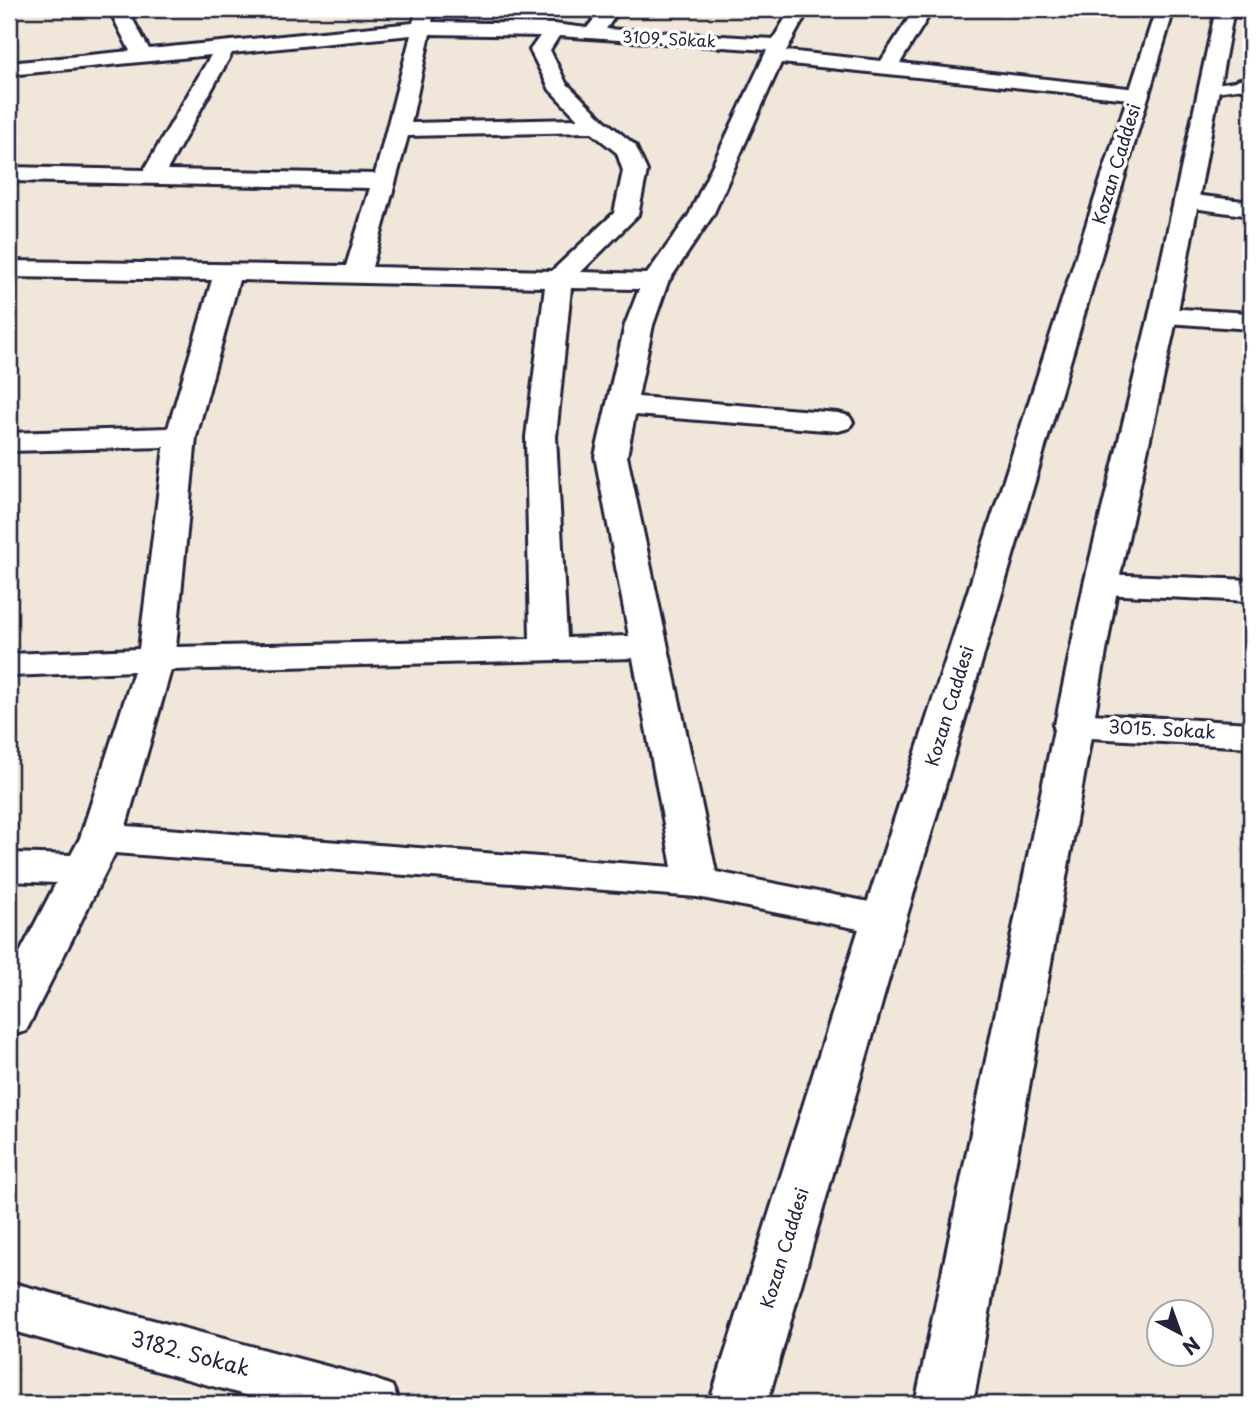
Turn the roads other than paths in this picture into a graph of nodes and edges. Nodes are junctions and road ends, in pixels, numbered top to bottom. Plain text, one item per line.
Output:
1 (118, 9) edge
2 (611, 9) edge
3 (800, 9) edge
4 (925, 9) edge
5 (1165, 9) edge
6 (1240, 14) edge
7 (305, 18) dead end
8 (423, 18) edge
9 (554, 30) junction
10 (592, 34) junction
11 (317, 37) junction
12 (225, 48) junction
13 (777, 51) junction
14 (142, 55) junction
15 (887, 66) junction
16 (9, 69) edge
17 (1239, 85) edge
18 (1139, 94) junction
19 (596, 125) junction
20 (399, 130) junction
21 (9, 174) edge
22 (151, 177) junction
23 (383, 181) junction
24 (1186, 201) junction
25 (1251, 209) edge
26 (228, 271) junction
27 (11, 272) edge
28 (357, 274) junction
29 (559, 279) junction
30 (654, 282) junction
31 (1163, 316) junction
32 (1251, 321) edge
33 (622, 405) junction
34 (838, 422) dead end
35 (181, 437) junction
36 (9, 442) edge
37 (1101, 584) junction
38 (1251, 591) edge
39 (648, 647) junction
40 (549, 649) junction
41 (156, 659) junction
42 (9, 665) edge
43 (1073, 725) junction
44 (1251, 735) edge
45 (93, 854) junction
46 (9, 867) edge
47 (697, 883) junction
48 (884, 919) junction
49 (9, 1019) edge
50 (9, 1306) edge
51 (268, 1391) edge
52 (371, 1404) edge
53 (738, 1404) edge
54 (944, 1404) edge

1 - 14 main road
2 - 10 main road, 3109. Sokak
3 - 13 main road
4 - 15 main road
5 - 18 main road, Kozan Caddesi
6 - 17 main road
7 - 11 main road
8 - 9 main road
8 - 11 main road
8 - 20 main road
9 - 10 main road
9 - 19 main road
10 - 13 main road, 3109. Sokak
11 - 12 main road
12 - 14 main road
12 - 22 main road
13 - 15 main road, 3109. Sokak
13 - 30 main road
14 - 16 main road
15 - 18 main road, 3109. Sokak
17 - 24 main road
18 - 48 main road, Kozan Caddesi
19 - 20 main road
19 - 29 main road
20 - 23 main road
21 - 22 main road
22 - 23 main road
23 - 28 main road
24 - 25 main road
24 - 31 main road
26 - 27 main road
26 - 28 main road
26 - 35 main road
28 - 29 main road
29 - 30 main road
29 - 40 main road
30 - 33 main road
31 - 32 main road
31 - 37 main road
33 - 34 main road
33 - 39 main road
35 - 36 main road
35 - 41 main road
37 - 38 main road
37 - 43 main road
39 - 40 main road
39 - 47 main road
40 - 41 main road
41 - 42 main road
41 - 45 main road
43 - 44 main road, 3015. Sokak
43 - 54 main road
45 - 46 main road
45 - 47 main road
45 - 49 main road
47 - 48 main road
48 - 53 main road, Kozan Caddesi
50 - 51 main road, 3182. Sokak
51 - 52 main road, 3182. Sokak

